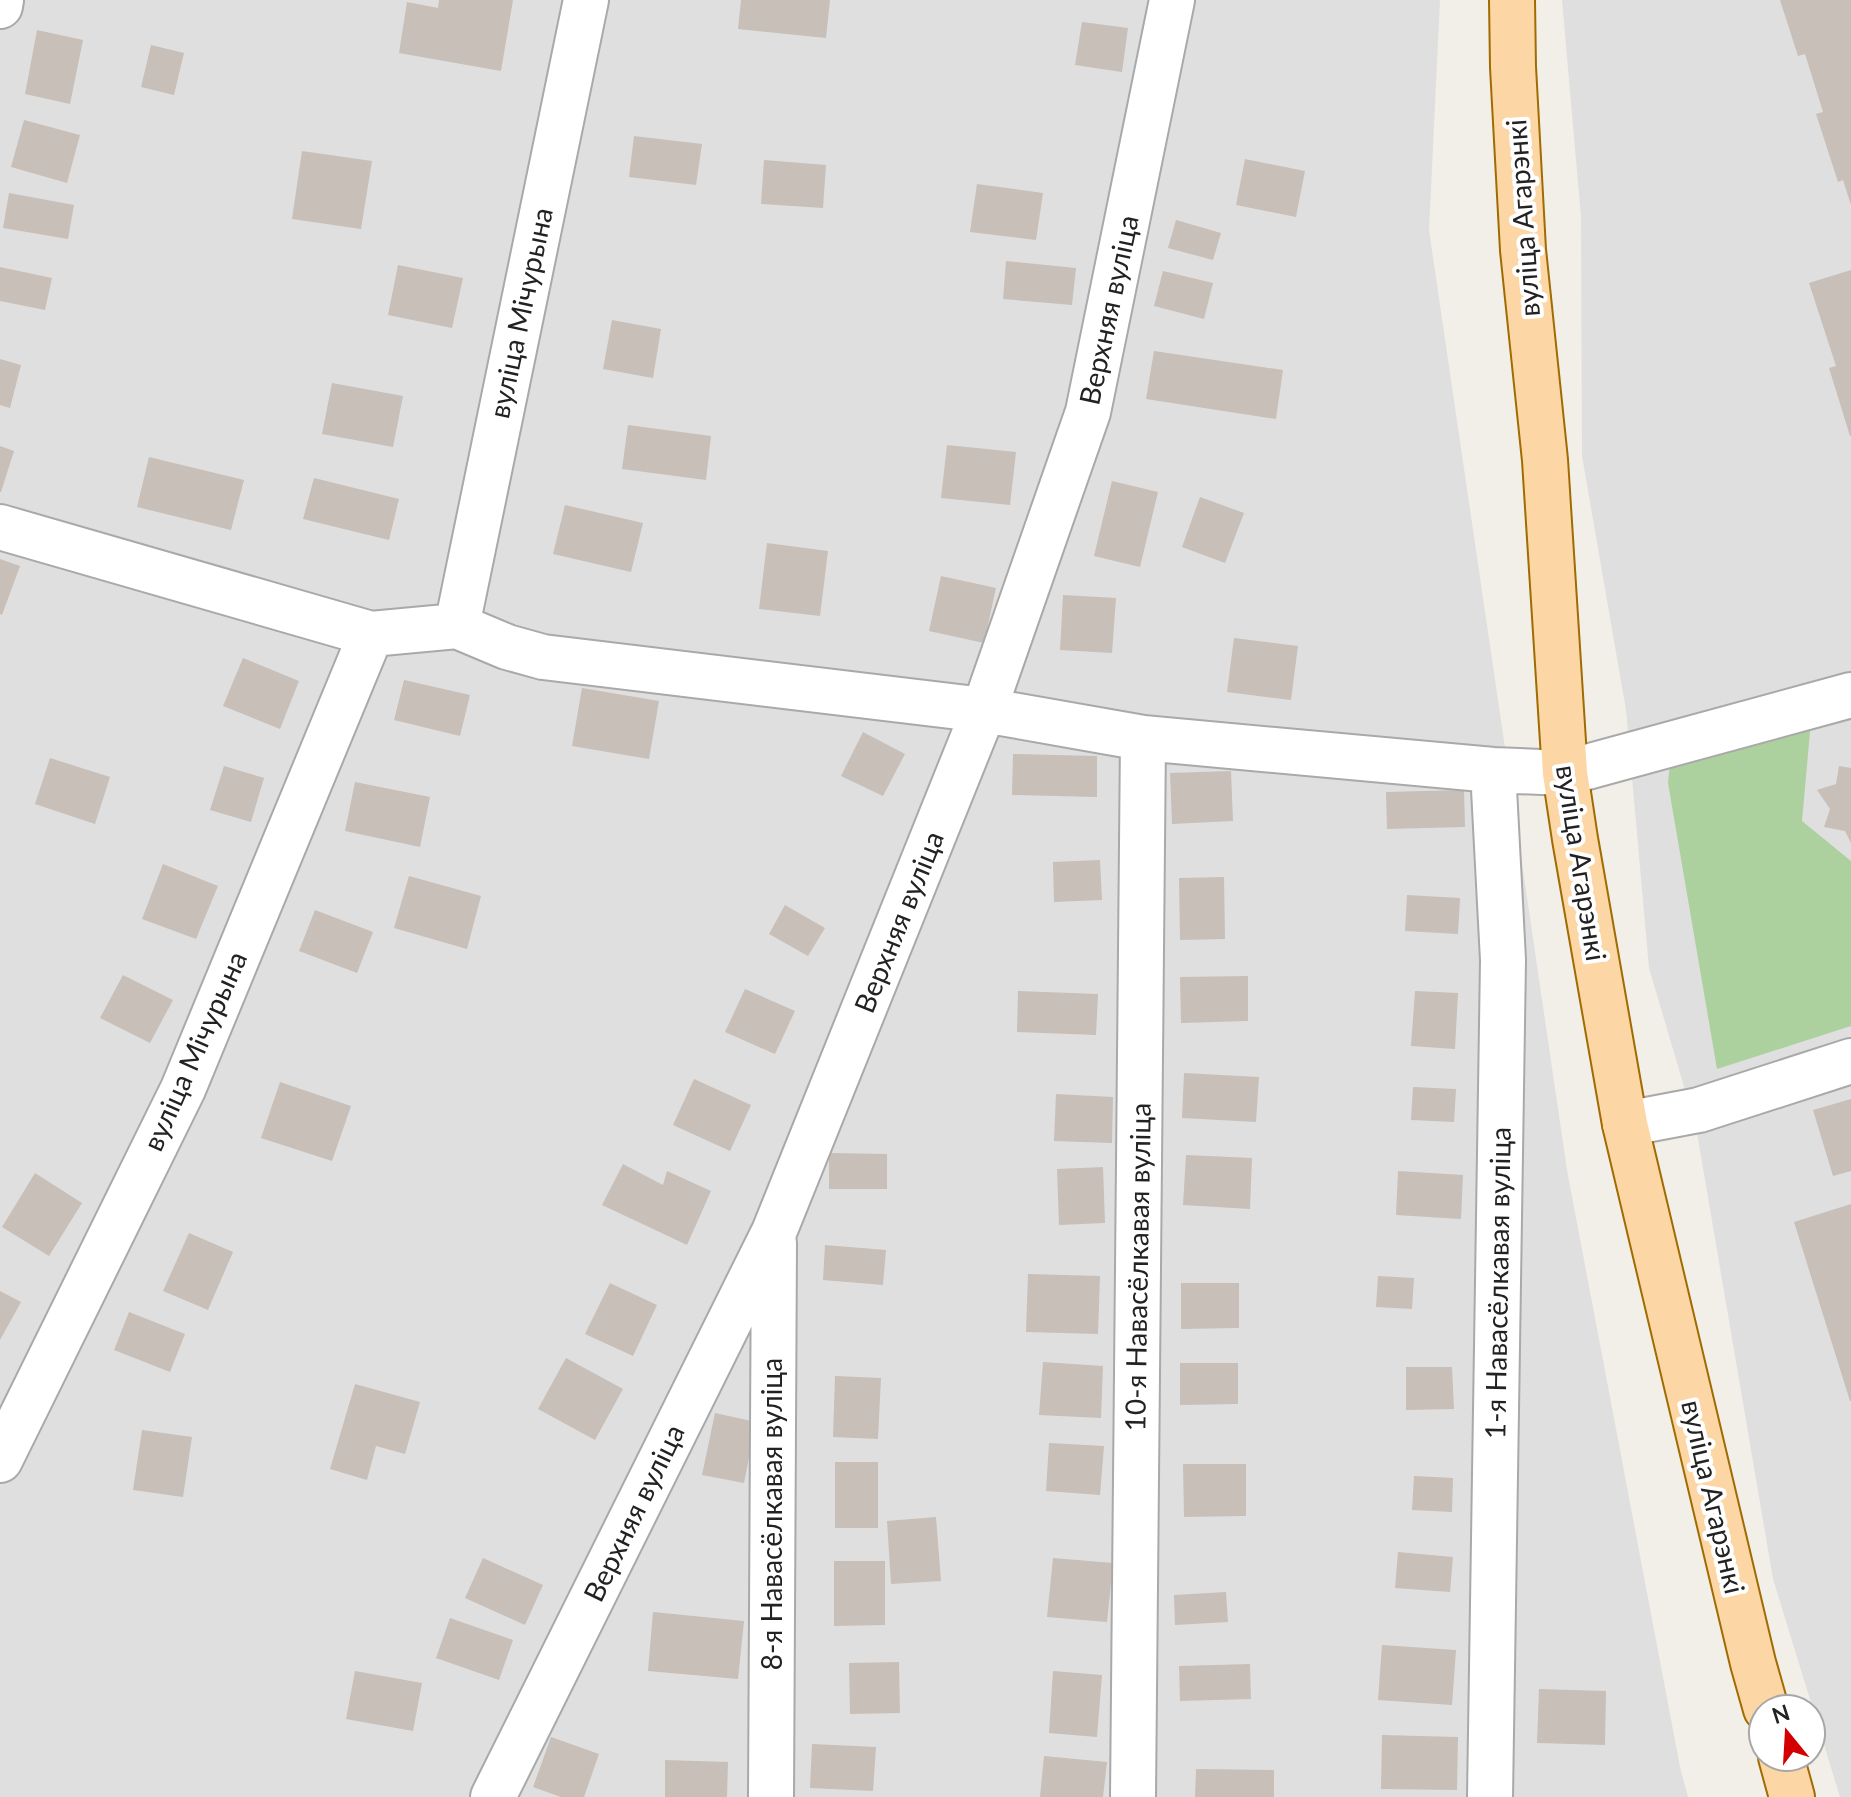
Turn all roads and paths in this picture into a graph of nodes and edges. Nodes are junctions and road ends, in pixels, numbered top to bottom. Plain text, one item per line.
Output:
1 (586, 0) edge
2 (1172, 0) edge
3 (1512, 0) edge
4 (0, 527) edge
5 (457, 626) junction
6 (371, 634) junction
7 (1851, 695) edge
8 (984, 710) junction
9 (1143, 738) junction
10 (1493, 770) junction
11 (1565, 773) junction
12 (1851, 1061) edge
13 (1625, 1124) junction
14 (774, 1232) junction
15 (0, 1460) edge
16 (1761, 1693) edge
17 (1785, 1773) edge
18 (493, 1797) edge
19 (771, 1797) edge
20 (1133, 1797) edge
21 (1490, 1797) edge
22 (1792, 1797) edge

1 - 5 street, вуліца Мічурына
2 - 8 street, Верхняя вуліца
3 - 11 main road, вуліца Агарэнкі
4 - 6 street
5 - 6 street
5 - 8 street
6 - 15 street, вуліца Мічурына
7 - 11 street
8 - 9 street
8 - 14 street, Верхняя вуліца
9 - 10 street
9 - 20 street, 10-я Навасёлкавая вуліца
10 - 11 street
10 - 21 street, 1-я Навасёлкавая вуліца
11 - 13 main road, вуліца Агарэнкі
12 - 13 street
13 - 16 main road, вуліца Агарэнкі
14 - 18 street, Верхняя вуліца
14 - 19 street, 8-я Навасёлкавая вуліца
17 - 22 main road

